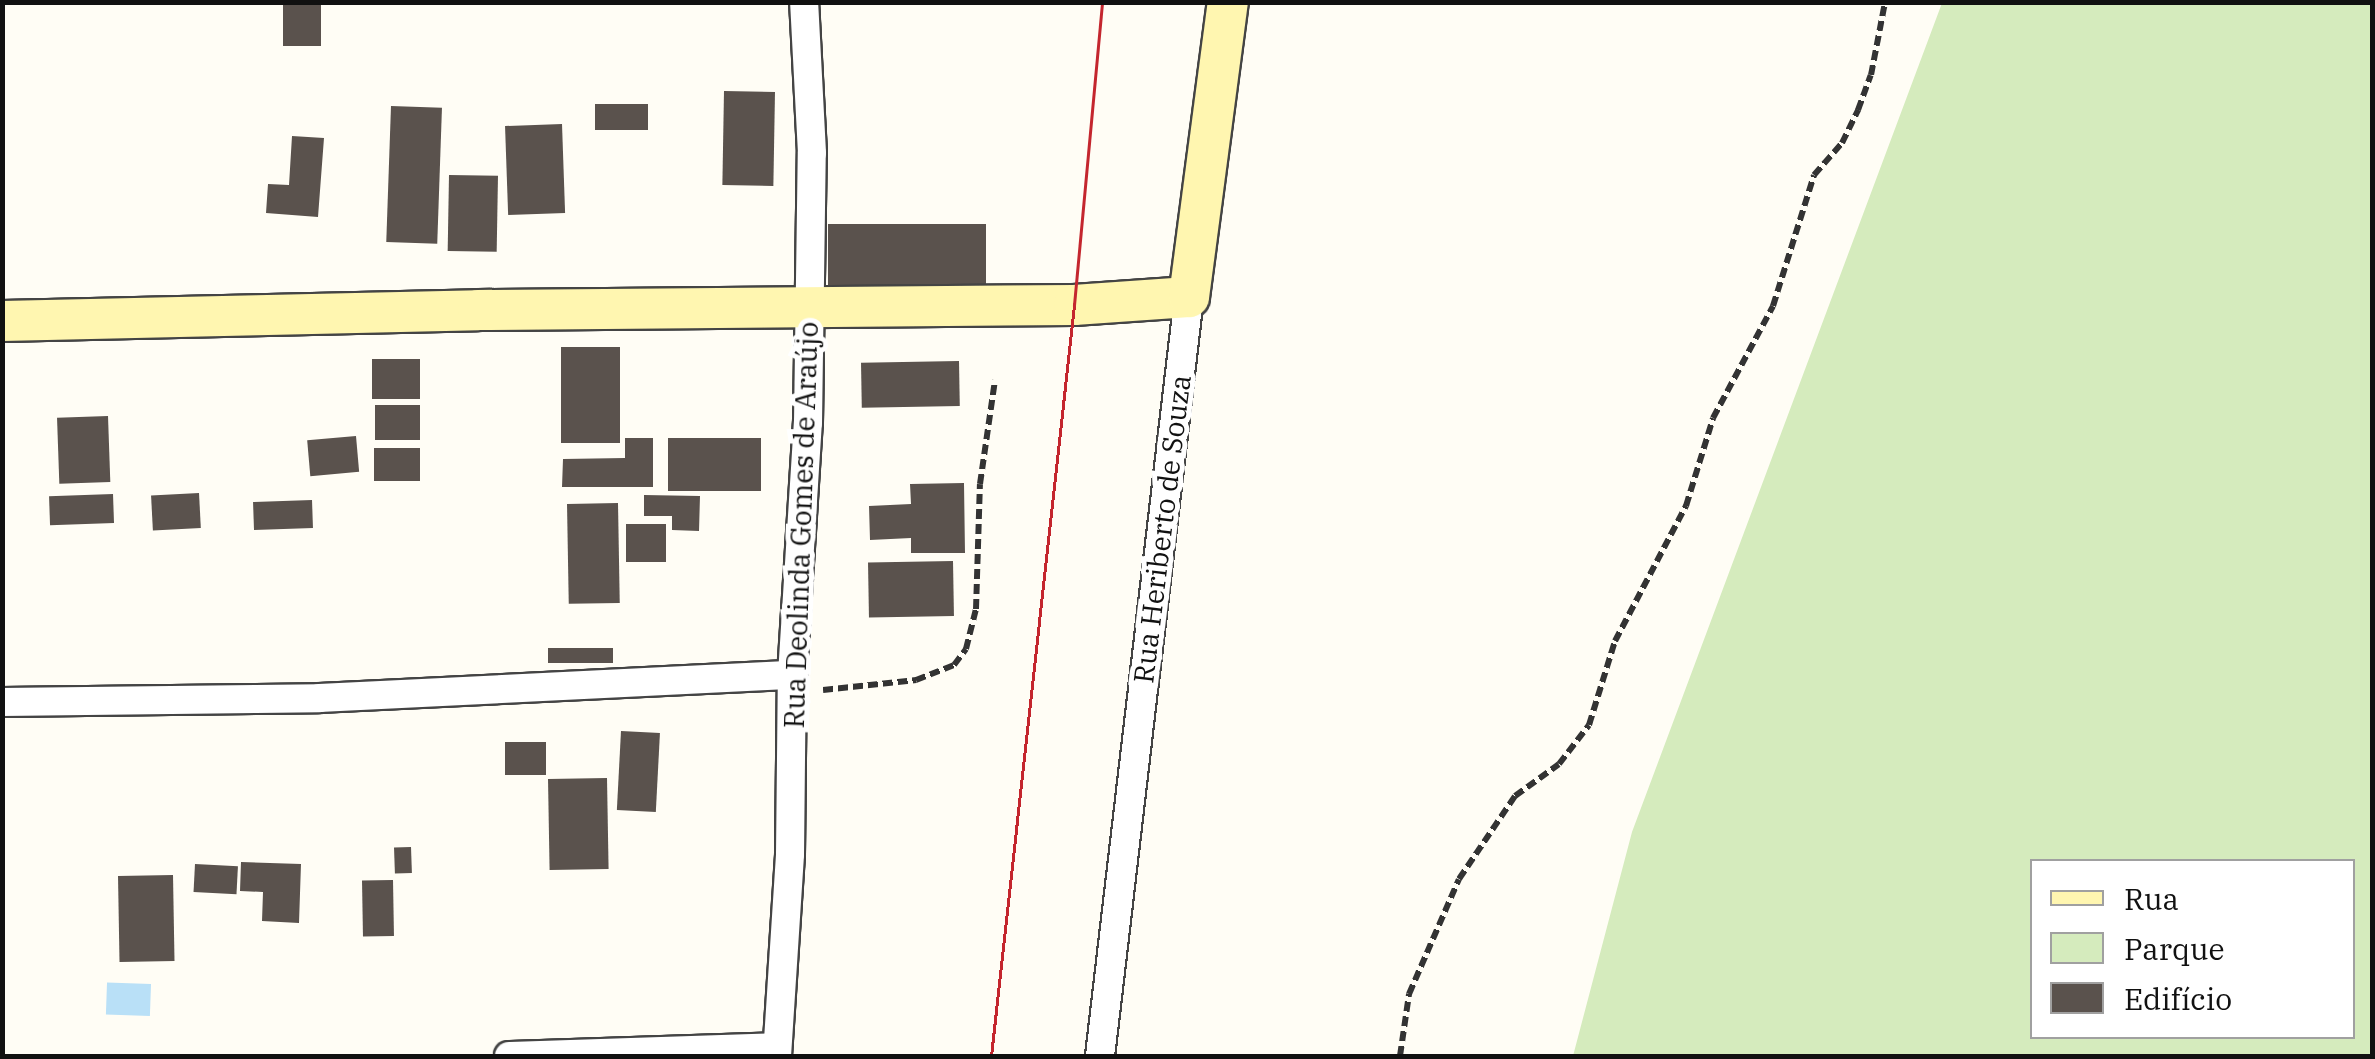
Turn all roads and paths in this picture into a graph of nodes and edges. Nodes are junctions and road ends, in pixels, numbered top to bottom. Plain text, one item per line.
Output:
1 (804, 2) edge
2 (1228, 2) edge
3 (1885, 2) edge
4 (1189, 297) junction
5 (810, 308) junction
6 (2, 321) edge
7 (995, 380) dead end
8 (792, 682) junction
9 (2, 702) edge
10 (776, 1052) edge
11 (509, 1056) edge
12 (1100, 1056) edge
13 (1400, 1056) edge

1 - 5 street, Rua Deolinda Gomes de Araújo
2 - 4 street, Rua Heriberto de Souza
3 - 13 path
4 - 5 street
4 - 12 street, Rua Heriberto de Souza
5 - 6 street
5 - 8 street, Rua Deolinda Gomes de Araújo
7 - 8 path
8 - 9 street
8 - 10 street, Rua Deolinda Gomes de Araújo
10 - 11 street

